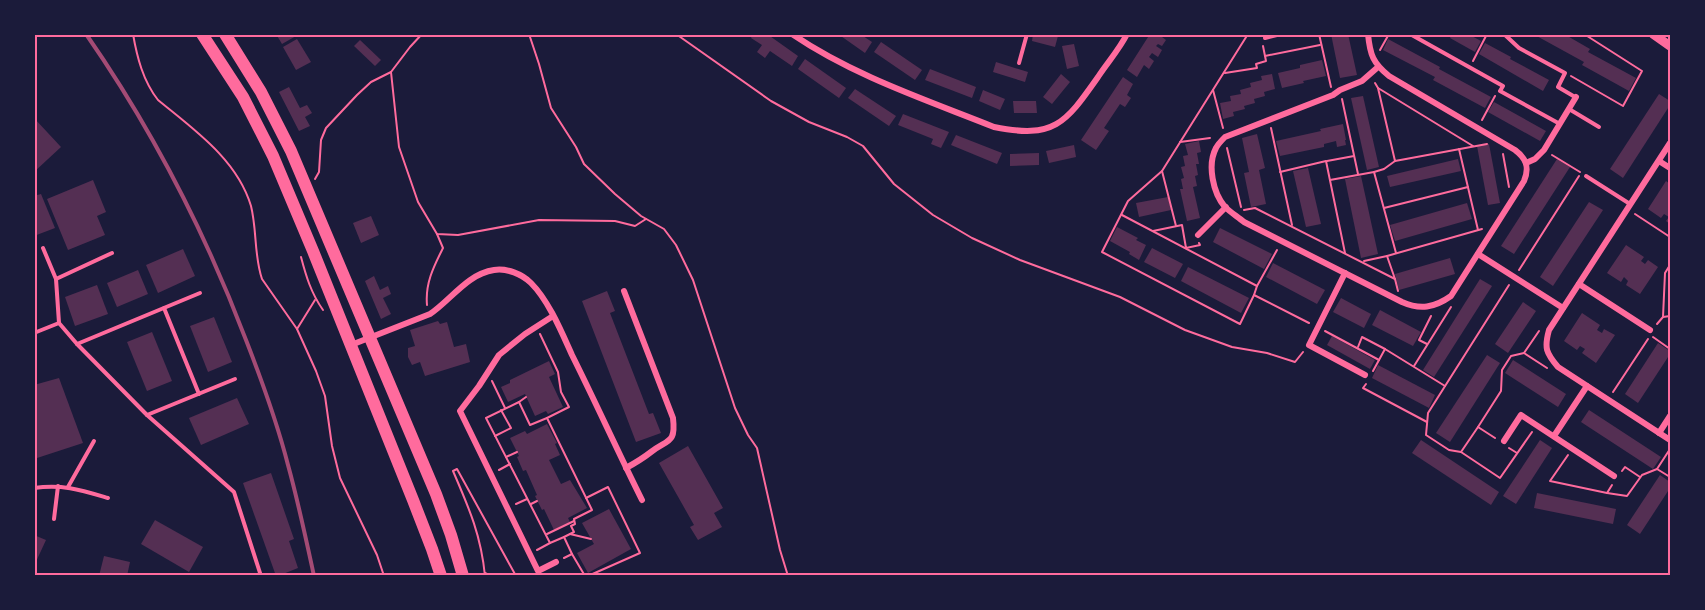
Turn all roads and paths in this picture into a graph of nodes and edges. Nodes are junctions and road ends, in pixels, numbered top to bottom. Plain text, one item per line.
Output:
1 (133, 34) edge
2 (202, 34) edge
3 (422, 34) edge
4 (529, 34) edge
5 (675, 34) edge
6 (792, 34) edge
7 (1027, 34) edge
8 (1117, 34) edge
9 (1281, 34) edge
10 (1319, 34) edge
11 (1368, 34) edge
12 (1389, 34) edge
13 (1410, 34) edge
14 (1487, 34) edge
15 (1504, 34) edge
16 (1584, 34) edge
17 (1653, 34) edge
18 (228, 36) edge
19 (1125, 37) edge
20 (1263, 39) joint
21 (1320, 45) dead end
22 (1671, 46) edge
23 (1265, 56) junction
24 (1374, 60) junction
25 (1019, 63) dead end
26 (1378, 67) junction
27 (1469, 67) junction
28 (391, 72) junction
29 (1224, 73) dead end
30 (1565, 73) junction
31 (1371, 74) junction
32 (1378, 88) junction
33 (1213, 89) dead end
34 (1340, 90) junction
35 (1500, 91) junction
36 (1333, 95) junction
37 (1576, 97) joint
38 (1569, 109) junction
39 (1269, 119) junction
40 (1560, 124) junction
41 (1599, 126) dead end
42 (1477, 128) junction
43 (1225, 137) junction
44 (1501, 141) junction
45 (1180, 142) dead end
46 (1671, 143) edge
47 (1473, 146) junction
48 (1459, 149) junction
49 (1544, 150) junction
50 (1354, 156) junction
51 (1326, 161) junction
52 (1395, 161) junction
53 (1659, 161) junction
54 (1526, 163) junction
55 (1576, 163) dead end
56 (1573, 168) junction
57 (1671, 168) edge
58 (1162, 171) dead end
59 (1280, 172) junction
60 (1374, 172) junction
61 (1358, 174) junction
62 (1586, 176) dead end
63 (1330, 180) junction
64 (305, 185) junction
65 (1468, 187) junction
66 (1512, 201) junction
67 (1226, 207) junction
68 (1629, 207) junction
69 (1384, 208) junction
70 (1121, 214) dead end
71 (646, 219) junction
72 (1292, 225) junction
73 (1497, 225) junction
74 (1176, 226) junction
75 (1478, 230) junction
76 (1153, 231) junction
77 (437, 234) junction
78 (1198, 235) joint
79 (1671, 237) edge
80 (1282, 241) junction
81 (43, 248) dead end
82 (1186, 248) junction
83 (112, 253) dead end
84 (1345, 253) junction
85 (1396, 253) junction
86 (1478, 254) junction
87 (1387, 256) junction
88 (1361, 262) junction
89 (1345, 273) junction
90 (1514, 277) junction
91 (56, 279) junction
92 (1579, 284) junction
93 (1257, 286) junction
94 (624, 291) dead end
95 (200, 293) dead end
96 (1254, 295) dead end
97 (1451, 296) junction
98 (315, 300) dead end
99 (1430, 307) junction
100 (164, 308) junction
101 (1563, 308) junction
102 (428, 315) junction
103 (553, 316) junction
104 (1671, 316) edge
105 (1662, 317) dead end
106 (59, 323) junction
107 (537, 327) junction
108 (297, 329) junction
109 (1549, 330) junction
110 (34, 333) edge
111 (1650, 333) joint
112 (370, 339) junction
113 (77, 344) junction
114 (350, 345) junction
115 (1309, 345) junction
116 (1428, 345) junction
117 (1357, 347) dead end
118 (1671, 348) edge
119 (1385, 349) junction
120 (1524, 353) junction
121 (1414, 366) junction
122 (1558, 367) junction
123 (488, 372) junction
124 (1368, 376) joint
125 (235, 379) dead end
126 (1366, 383) dead end
127 (1446, 386) junction
128 (1587, 386) junction
129 (199, 394) junction
130 (526, 397) dead end
131 (519, 402) junction
132 (506, 408) junction
133 (501, 410) junction
134 (147, 415) junction
135 (1671, 416) edge
136 (547, 418) junction
137 (1427, 422) junction
138 (1478, 427) junction
139 (1532, 431) dead end
140 (1659, 433) junction
141 (495, 436) junction
142 (1554, 436) junction
143 (1671, 440) edge
144 (94, 441) dead end
145 (1503, 443) junction
146 (1671, 449) edge
147 (517, 452) dead end
148 (1461, 452) junction
149 (1517, 453) junction
150 (1568, 454) dead end
151 (506, 457) junction
152 (510, 464) junction
153 (626, 468) junction
154 (1657, 469) junction
155 (1621, 472) dead end
156 (491, 473) junction
157 (1616, 477) joint
158 (1640, 477) junction
159 (1671, 477) edge
160 (58, 486) junction
161 (68, 487) junction
162 (34, 488) edge
163 (1607, 493) junction
164 (108, 498) dead end
165 (586, 498) junction
166 (528, 499) junction
167 (642, 500) dead end
168 (537, 501) dead end
169 (531, 504) junction
170 (508, 508) junction
171 (54, 519) dead end
172 (574, 521) junction
173 (570, 534) junction
174 (546, 535) junction
175 (564, 537) junction
176 (591, 539) dead end
177 (550, 543) junction
178 (530, 554) junction
179 (572, 554) junction
180 (556, 562) joint
181 (539, 573) edge
182 (485, 574) edge
183 (260, 575) edge
184 (384, 576) edge
185 (441, 576) edge
186 (463, 576) edge
187 (490, 576) edge
188 (516, 576) edge
189 (586, 576) edge
190 (788, 576) edge

1 - 108 path
2 - 114 main road
3 - 28 path
4 - 71 path
5 - 115 path
6 - 19 street
7 - 25 lane
8 - 19 street
9 - 20 lane
10 - 36 path
11 - 24 street
12 - 24 path
13 - 27 lane
14 - 27 path
15 - 30 lane
16 - 30 path
17 - 22 street
18 - 64 main road
20 - 23 path
21 - 23 path
23 - 29 path
24 - 26 street
26 - 31 street
26 - 42 street
27 - 35 lane
28 - 64 path
28 - 77 path
30 - 37 lane
31 - 32 path
31 - 34 street
32 - 47 path
32 - 52 path
33 - 43 path
34 - 36 street
34 - 50 path
35 - 40 lane
35 - 42 path
36 - 39 street
37 - 38 street
38 - 40 street
38 - 41 lane
39 - 43 street
39 - 59 path
40 - 49 street
42 - 44 street
43 - 45 path
43 - 67 street
43 - 72 path
44 - 47 path
44 - 54 street
44 - 66 path
46 - 53 street
47 - 48 path
48 - 52 path
48 - 65 path
49 - 54 street
49 - 56 path
50 - 51 path
50 - 61 path
51 - 59 path
51 - 63 path
52 - 60 path
53 - 57 street
53 - 68 street
54 - 66 street
55 - 56 path
56 - 90 path
58 - 74 path
59 - 72 path
60 - 61 path
60 - 69 path
61 - 63 path
62 - 68 lane
63 - 84 path
64 - 112 main road
65 - 69 path
65 - 75 path
66 - 73 street
67 - 78 street
67 - 80 street
68 - 79 path
68 - 92 street
69 - 85 path
70 - 76 path
71 - 77 path
71 - 190 path
72 - 84 path
73 - 75 path
73 - 86 street
74 - 76 path
74 - 82 path
75 - 85 path
76 - 82 path
77 - 102 path
78 - 82 path
80 - 89 street
80 - 93 path
81 - 91 lane
82 - 93 path
83 - 91 lane
84 - 88 path
85 - 87 path
86 - 90 street
86 - 97 street
87 - 88 path
87 - 88 path
89 - 99 street
89 - 115 street
90 - 101 street
90 - 127 path
91 - 106 lane
92 - 101 street
92 - 111 street
93 - 96 path
94 - 153 street
95 - 100 lane
97 - 99 street
97 - 116 path
98 - 108 path
99 - 116 path
100 - 113 lane
100 - 129 lane
101 - 109 street
102 - 103 street
102 - 112 street
103 - 107 street
103 - 153 street
104 - 105 path
106 - 110 lane
106 - 113 lane
107 - 123 street
107 - 136 path
108 - 184 path
109 - 120 path
109 - 122 street
111 - 118 path
112 - 114 street
112 - 186 main road
113 - 134 lane
114 - 185 main road
115 - 124 street
116 - 121 path
117 - 119 path
119 - 121 path
119 - 124 path
120 - 122 path
120 - 138 path
121 - 127 path
122 - 128 street
123 - 132 path
123 - 156 street
125 - 129 lane
126 - 137 path
127 - 137 path
128 - 140 street
128 - 142 street
129 - 134 lane
130 - 131 path
131 - 132 path
131 - 136 path
132 - 133 path
133 - 141 path
133 - 141 path
134 - 183 lane
135 - 140 street
136 - 165 path
137 - 148 path
138 - 145 path
138 - 148 path
139 - 149 path
140 - 143 street
141 - 151 path
142 - 145 street
142 - 157 street
144 - 161 lane
145 - 149 path
146 - 154 path
147 - 151 path
148 - 149 path
150 - 163 path
151 - 152 path
152 - 156 path
152 - 166 path
153 - 167 street
154 - 158 path
154 - 159 path
155 - 158 path
156 - 170 street
157 - 163 path
158 - 163 path
160 - 161 lane
160 - 162 lane
160 - 171 lane
161 - 164 lane
165 - 172 path
165 - 189 path
166 - 169 path
166 - 170 path
168 - 169 path
169 - 174 path
170 - 178 street
172 - 173 path
172 - 174 path
173 - 175 path
173 - 176 path
174 - 177 path
175 - 177 path
175 - 179 path
177 - 178 path
178 - 181 street
179 - 180 path
179 - 189 path
180 - 181 street
182 - 187 path
182 - 188 path

